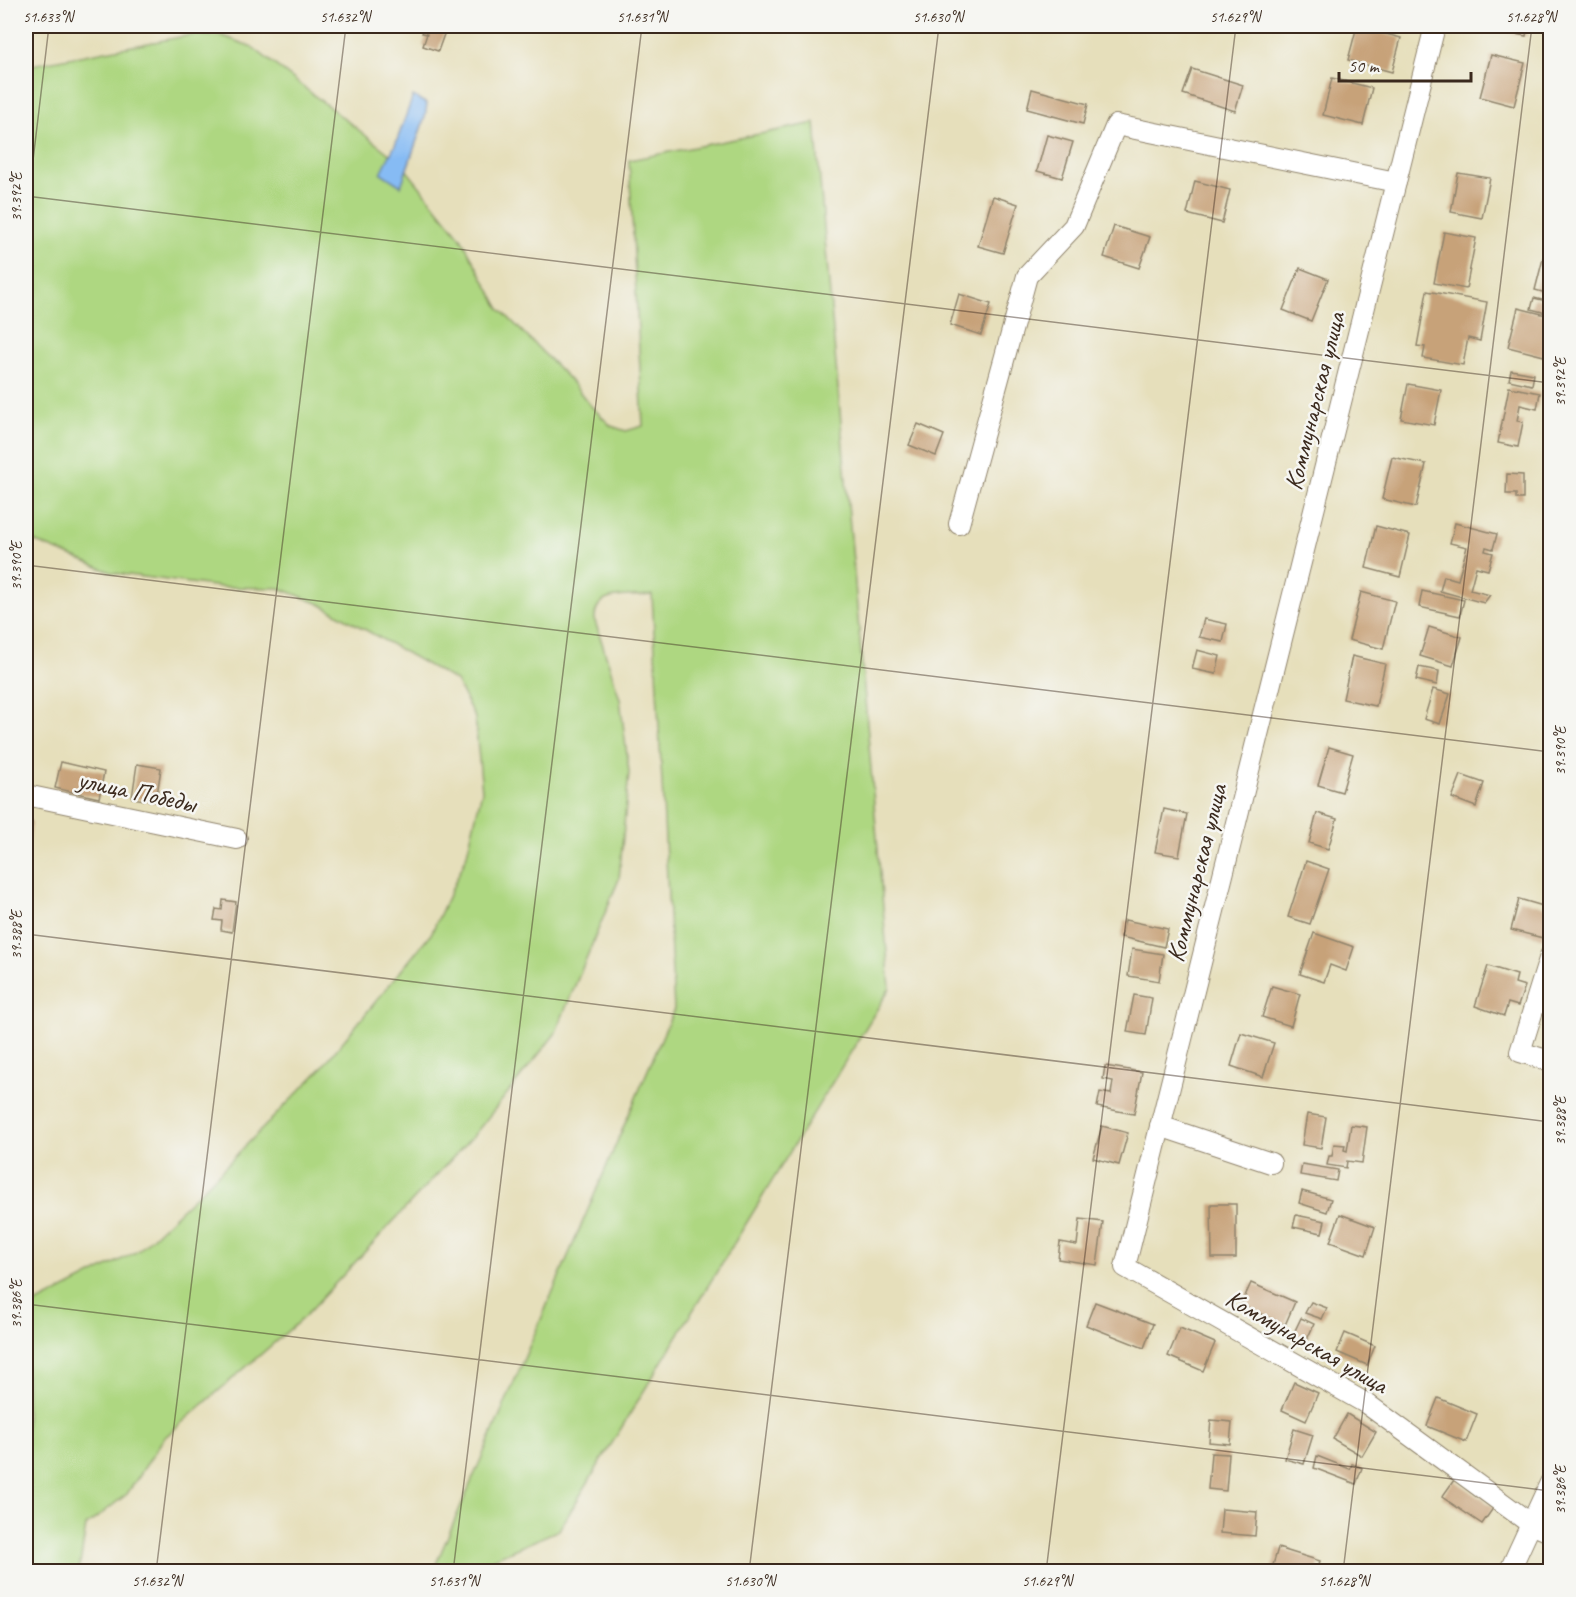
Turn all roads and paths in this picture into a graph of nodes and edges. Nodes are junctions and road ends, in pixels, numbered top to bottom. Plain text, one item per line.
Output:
1 (1435, 26) edge
2 (1396, 182) junction
3 (959, 524) dead end
4 (26, 795) edge
5 (237, 839) dead end
6 (1551, 956) edge
7 (1551, 1061) edge
8 (1160, 1126) junction
9 (1271, 1163) dead end
10 (1551, 1483) edge
11 (1531, 1524) junction
12 (1551, 1532) edge
13 (1509, 1572) edge

1 - 2 street, Коммунарская улица
2 - 3 street
2 - 8 street, Коммунарская улица
4 - 5 street, улица Победы
6 - 7 street
8 - 9 street
8 - 11 street, Коммунарская улица
10 - 11 street
11 - 12 street, Коммунарская улица
11 - 13 street

